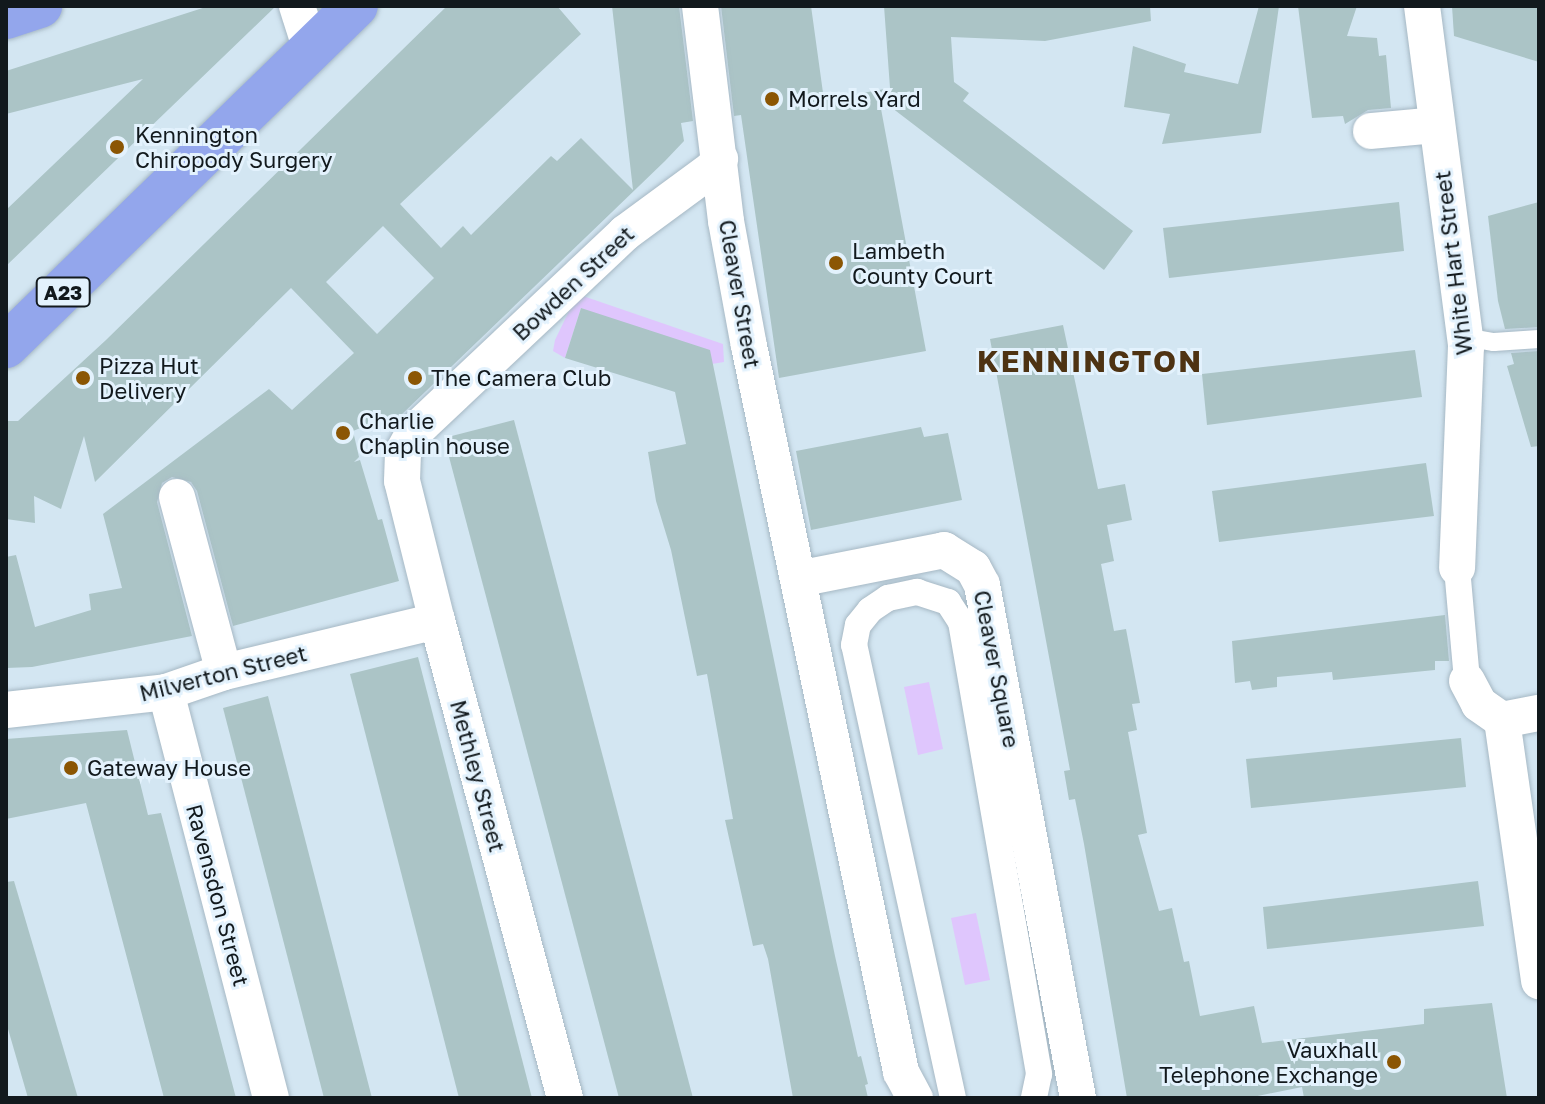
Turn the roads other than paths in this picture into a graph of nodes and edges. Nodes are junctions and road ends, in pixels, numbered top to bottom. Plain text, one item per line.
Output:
1 (40, 6) edge
2 (297, 6) edge
3 (356, 6) edge
4 (700, 6) edge
5 (1422, 6) edge
6 (6, 17) edge
7 (311, 50) junction
8 (1437, 125) junction
9 (1371, 131) dead end
10 (720, 159) junction
11 (673, 197) junction
12 (726, 221) junction
13 (1465, 337) junction
14 (1539, 339) edge
15 (6, 346) edge
16 (403, 452) joint
17 (177, 497) dead end
18 (1457, 568) joint
19 (798, 579) junction
20 (437, 621) junction
21 (224, 672) junction
22 (1467, 681) joint
23 (166, 692) junction
24 (6, 710) edge
25 (1539, 713) edge
26 (1502, 720) junction
27 (1539, 981) edge
28 (271, 1098) edge
29 (565, 1098) edge
30 (915, 1098) edge
31 (953, 1098) edge
32 (1034, 1098) edge
33 (1078, 1098) edge

1 - 6 highway
2 - 7 street
3 - 7 highway, A23
4 - 10 street, Cleaver Street
5 - 8 street, White Hart Street
7 - 15 highway, A23
8 - 9 street
8 - 13 street, White Hart Street
10 - 11 street, Bowden Street
10 - 12 street, Cleaver Street
11 - 12 street
11 - 16 street, Bowden Street
12 - 19 street, Cleaver Street
13 - 14 lane
13 - 18 street, White Hart Street
16 - 20 street, Methley Street
17 - 21 street
18 - 22 street
19 - 30 street
19 - 33 street, Cleaver Square
20 - 21 street, Milverton Street
20 - 29 street, Methley Street
21 - 23 street, Milverton Street
22 - 26 street
23 - 24 street, Milverton Street
23 - 28 street, Ravensdon Street
25 - 26 street
26 - 27 street
31 - 32 street, Cleaver Square

